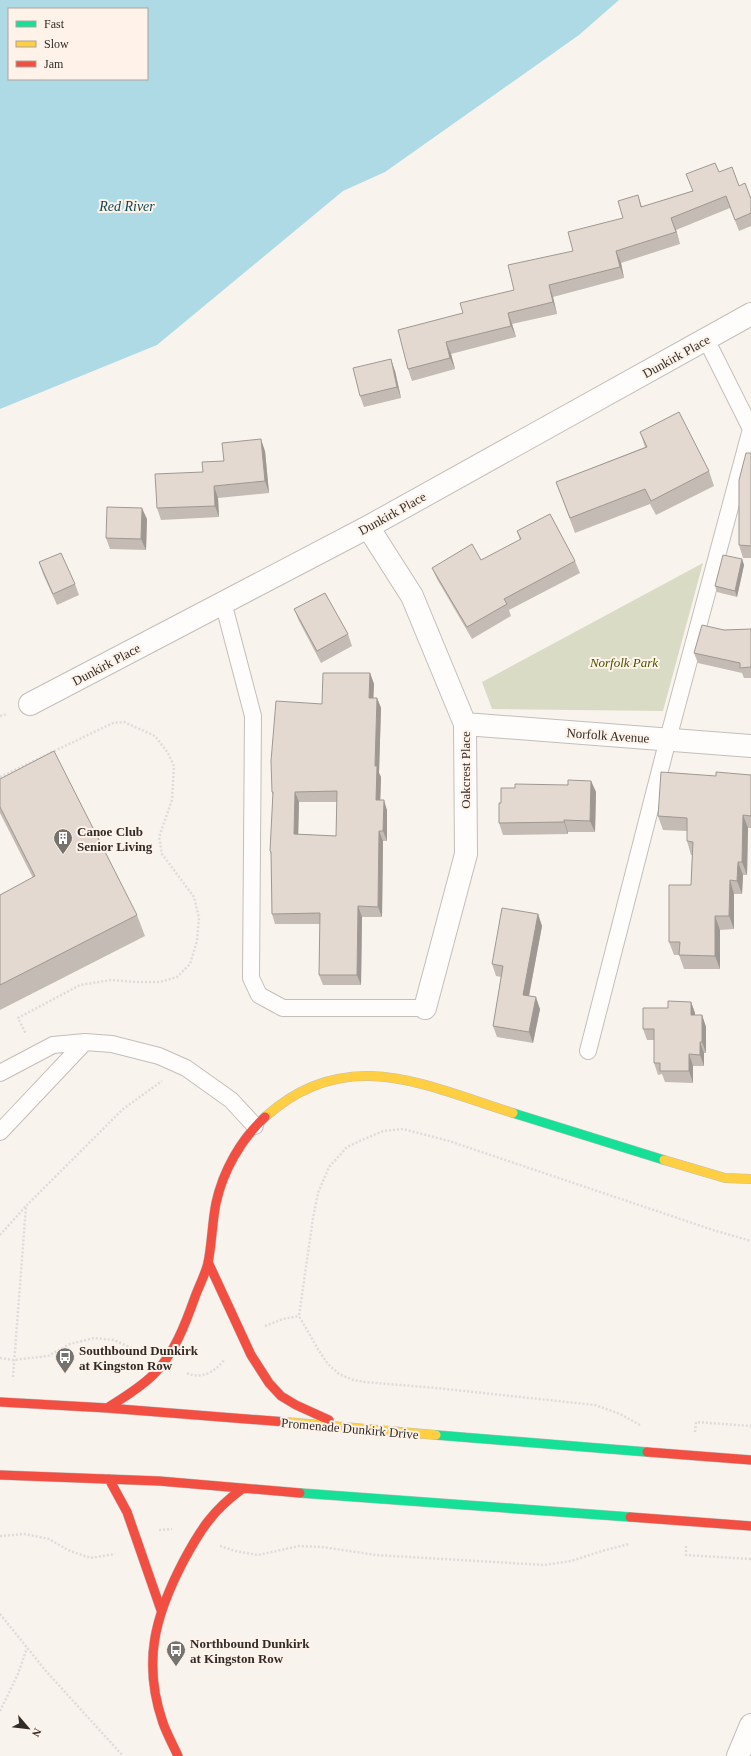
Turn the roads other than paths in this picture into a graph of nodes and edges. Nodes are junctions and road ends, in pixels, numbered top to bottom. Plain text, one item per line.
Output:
1 (751, 314) edge
2 (706, 339) junction
3 (368, 526) junction
4 (223, 602) junction
5 (30, 704) dead end
6 (465, 724) junction
7 (668, 739) junction
8 (751, 746) edge
9 (425, 1008) joint
10 (85, 1042) junction
11 (588, 1051) dead end
12 (0, 1073) edge
13 (255, 1126) junction
14 (0, 1132) edge
15 (751, 1179) edge
16 (208, 1262) junction
17 (0, 1402) edge
18 (107, 1408) junction
19 (349, 1427) junction
20 (751, 1460) edge
21 (0, 1474) edge
22 (109, 1479) junction
23 (242, 1489) junction
24 (751, 1526) edge
25 (161, 1610) junction
26 (751, 1725) edge
27 (178, 1756) edge
28 (738, 1756) edge

1 - 2 street, Dunkirk Place
2 - 3 street, Dunkirk Place
2 - 7 lane
3 - 4 street, Dunkirk Place
3 - 6 street, Oakcrest Place
4 - 5 street, Dunkirk Place
4 - 9 lane
6 - 7 street, Norfolk Avenue
6 - 9 street, Oakcrest Place
7 - 8 street, Norfolk Avenue
7 - 11 lane
10 - 12 lane
10 - 13 lane
10 - 14 lane
13 - 15 main road
13 - 16 main road
16 - 18 main road
16 - 19 main road
17 - 18 main road, Promenade Dunkirk Drive
18 - 19 main road, Promenade Dunkirk Drive
19 - 20 main road, Promenade Dunkirk Drive
21 - 22 main road
22 - 23 main road
22 - 25 main road
23 - 24 main road
23 - 25 main road
25 - 27 main road
26 - 28 street

